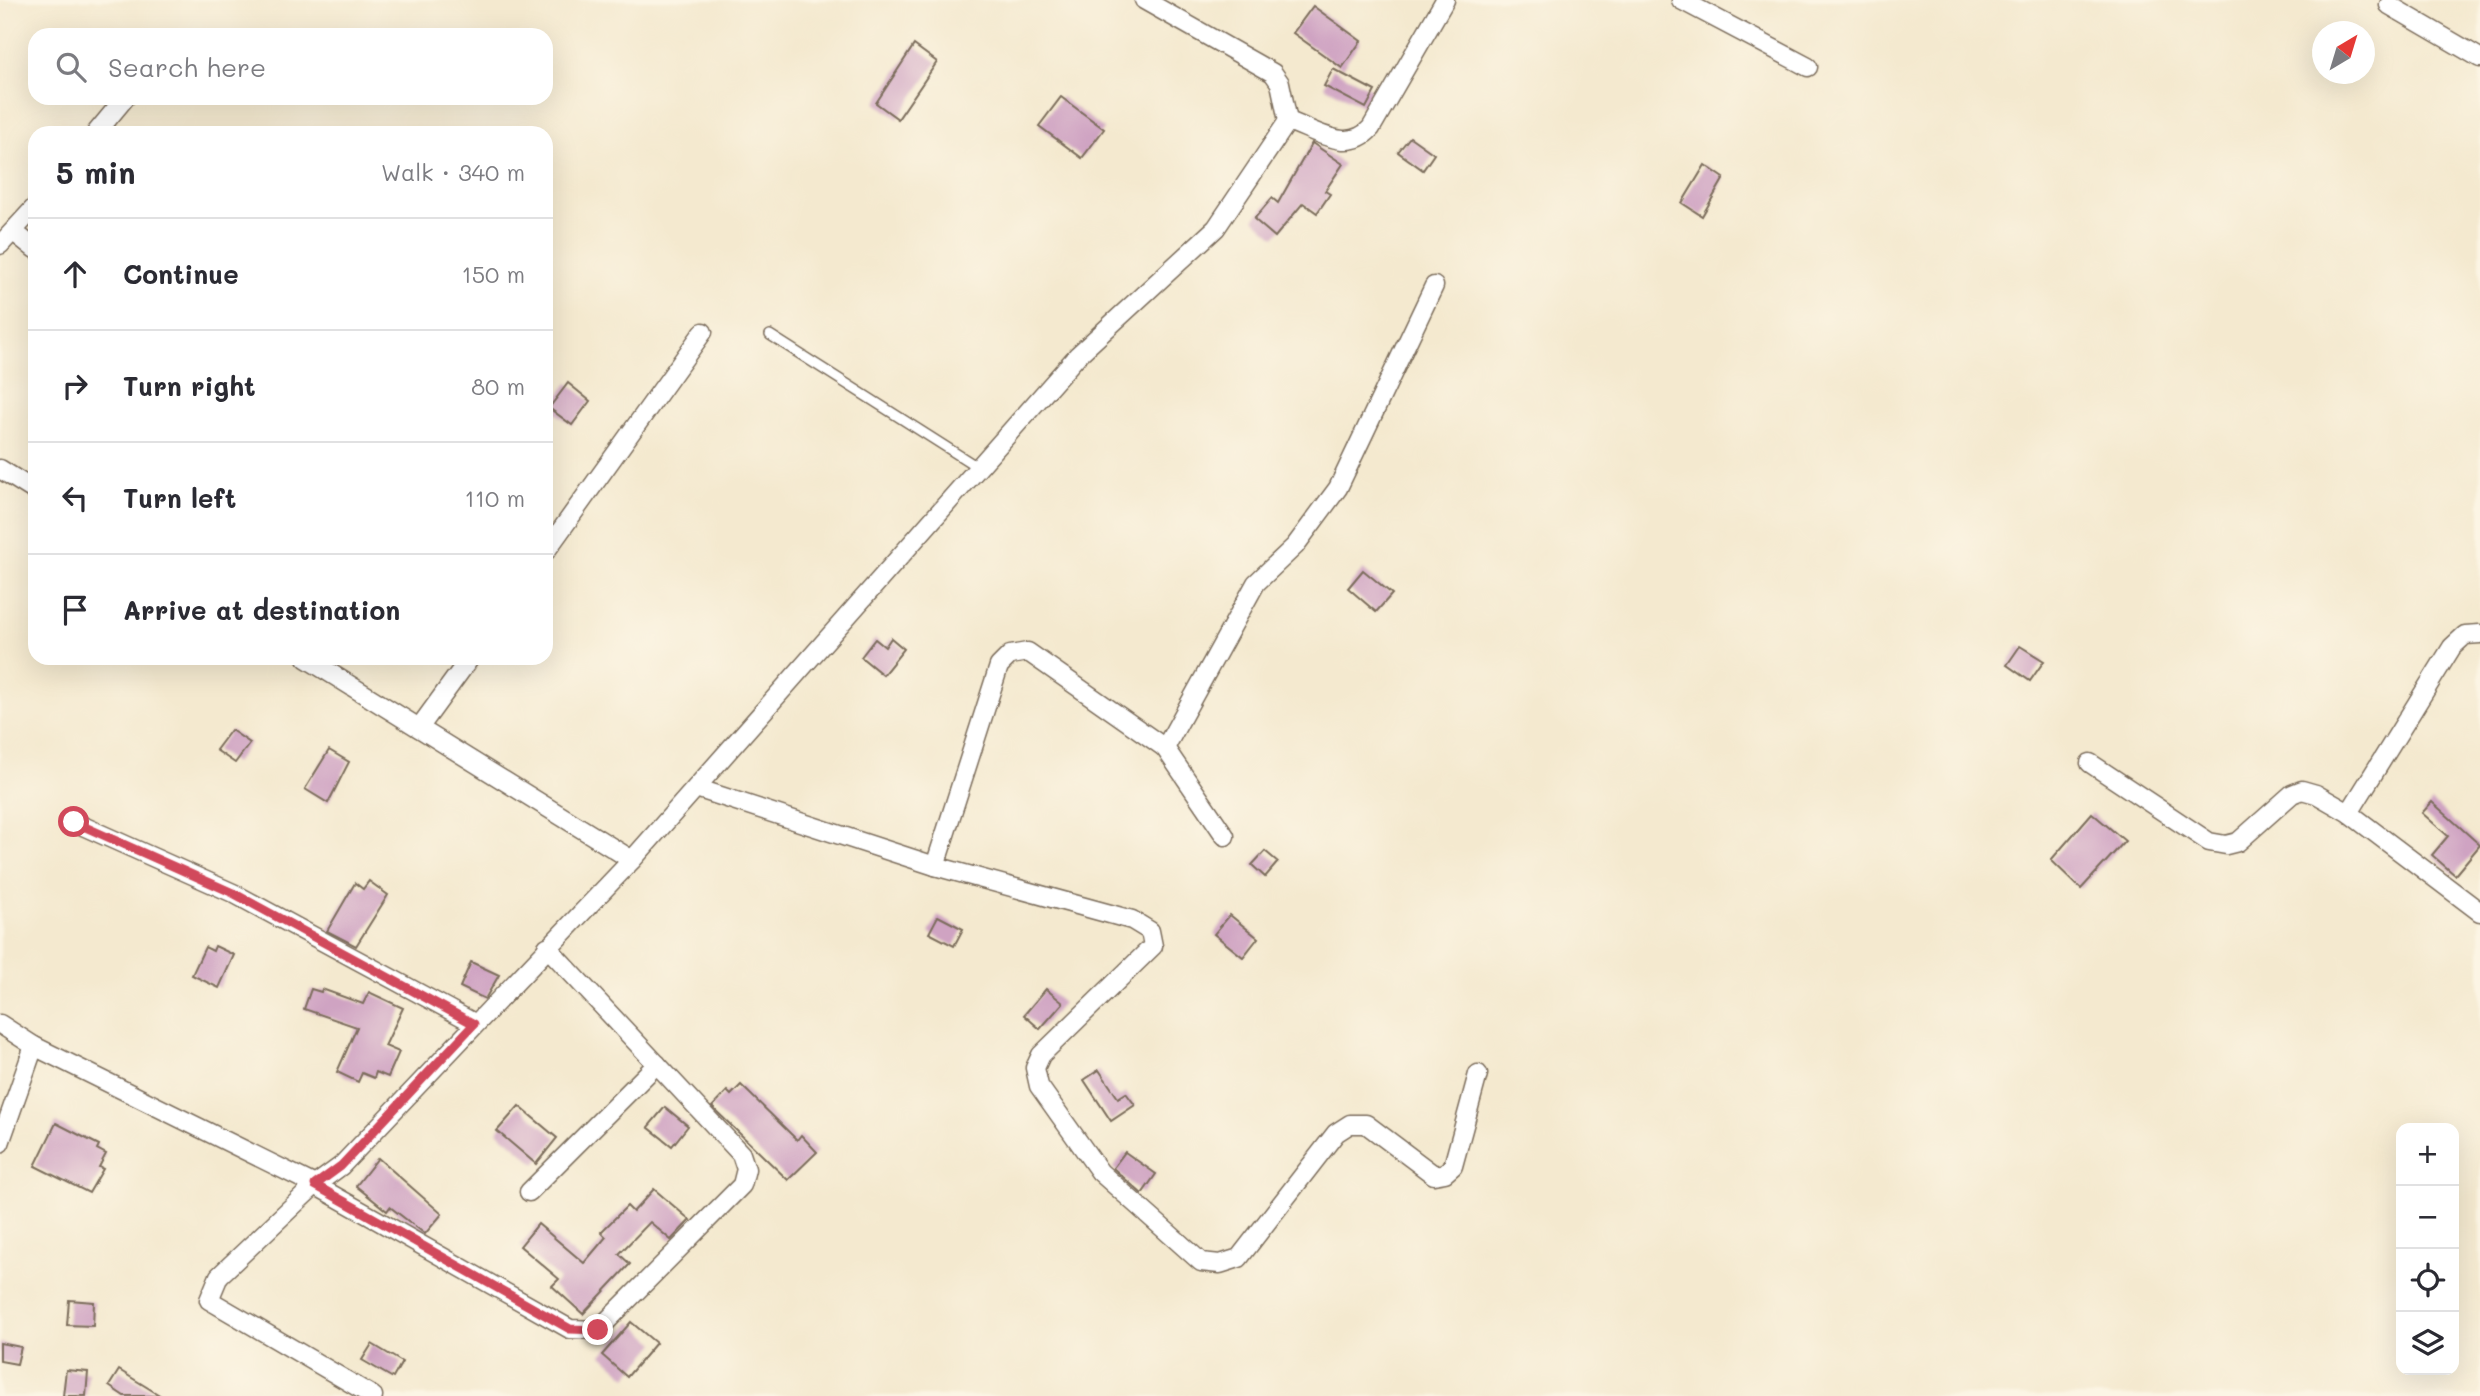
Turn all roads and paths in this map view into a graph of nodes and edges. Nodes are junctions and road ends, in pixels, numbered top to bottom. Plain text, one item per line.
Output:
1 (1144, 0) edge
2 (1444, 0) edge
3 (1681, 0) edge
4 (2389, 5) dead end
5 (2480, 58) edge
6 (1808, 67) dead end
7 (119, 105) edge
8 (1288, 121) junction
9 (102, 126) edge
10 (28, 215) edge
11 (14, 232) junction
12 (28, 243) edge
13 (0, 245) edge
14 (1434, 286) dead end
15 (703, 332) dead end
16 (770, 335) dead end
17 (979, 468) junction
18 (0, 469) edge
19 (28, 487) edge
20 (553, 541) edge
21 (2480, 634) edge
22 (317, 665) edge
23 (465, 665) edge
24 (419, 728) junction
25 (1165, 748) junction
26 (2090, 762) dead end
27 (696, 788) junction
28 (2349, 813) junction
29 (74, 822) dead end
30 (1225, 835) dead end
31 (632, 860) junction
32 (935, 866) junction
33 (2480, 912) edge
34 (547, 947) junction
35 (0, 1024) edge
36 (474, 1024) junction
37 (34, 1046) junction
38 (657, 1064) junction
39 (1478, 1074) dead end
40 (0, 1143) edge
41 (315, 1185) junction
42 (529, 1192) dead end
43 (373, 1396) edge

1 - 8 street
2 - 8 street
3 - 6 street
4 - 5 street
7 - 9 street
8 - 17 street
10 - 11 street
11 - 12 street
11 - 13 street
14 - 25 street
15 - 20 street
16 - 17 lane
17 - 27 street
18 - 19 street
21 - 28 street
22 - 24 street
23 - 24 street
24 - 31 street
25 - 30 street
25 - 32 street
26 - 28 street
27 - 31 street
27 - 32 street
28 - 33 street
29 - 36 street
31 - 34 street
32 - 39 street
34 - 36 street
34 - 38 street
35 - 37 street
36 - 41 street
37 - 40 street
37 - 41 street
38 - 41 street
38 - 42 street
41 - 43 street

